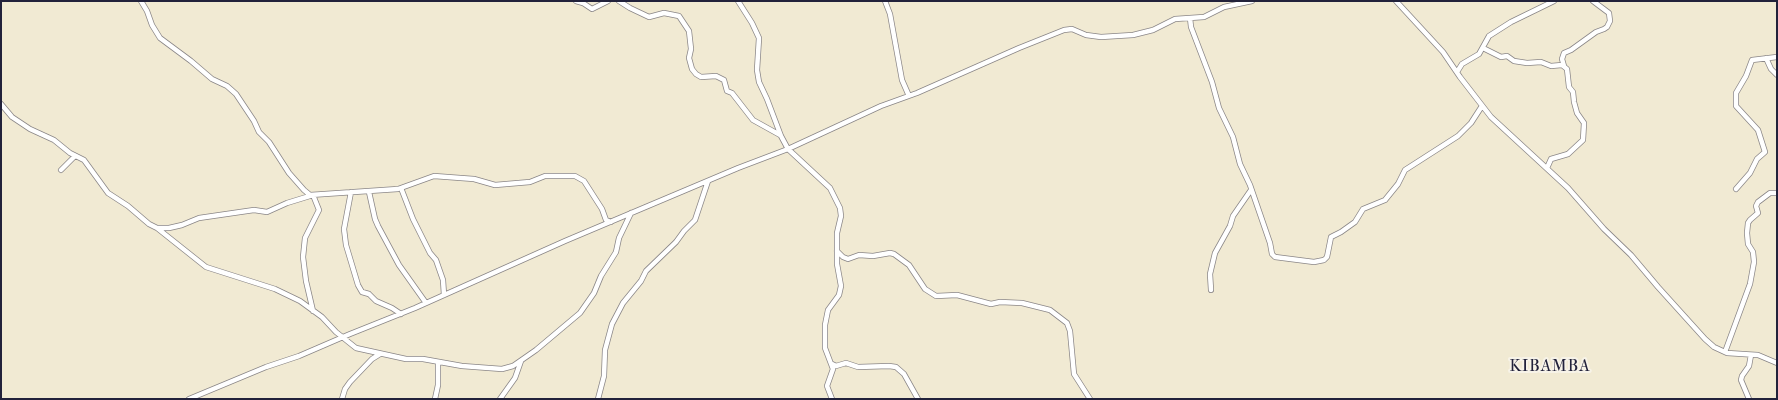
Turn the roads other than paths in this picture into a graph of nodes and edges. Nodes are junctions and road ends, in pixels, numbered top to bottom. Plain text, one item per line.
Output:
1 (141, 1) edge
2 (576, 1) edge
3 (608, 1) edge
4 (619, 1) edge
5 (738, 1) edge
6 (885, 1) edge
7 (1252, 1) edge
8 (1396, 1) edge
9 (1554, 1) edge
10 (1593, 1) edge
11 (1190, 18) junction
12 (1483, 48) junction
13 (1777, 57) edge
14 (1766, 58) junction
15 (1564, 66) junction
16 (1457, 72) junction
17 (1777, 75) edge
18 (909, 96) junction
19 (1, 104) edge
20 (1482, 106) junction
21 (781, 136) junction
22 (788, 149) junction
23 (76, 156) junction
24 (1547, 168) junction
25 (61, 170) dead end
26 (708, 181) junction
27 (401, 188) junction
28 (1736, 189) dead end
29 (1251, 190) junction
30 (351, 192) junction
31 (369, 192) junction
32 (1777, 193) edge
33 (312, 195) junction
34 (631, 213) junction
35 (611, 222) junction
36 (157, 228) junction
37 (837, 251) junction
38 (1211, 290) dead end
39 (444, 295) junction
40 (426, 303) junction
41 (313, 311) junction
42 (400, 314) junction
43 (342, 337) junction
44 (1725, 352) junction
45 (1751, 355) junction
46 (374, 356) junction
47 (522, 360) junction
48 (438, 362) junction
49 (1777, 363) edge
50 (832, 364) junction
51 (189, 399) edge
52 (342, 399) edge
53 (435, 399) edge
54 (500, 399) edge
55 (598, 399) edge
56 (832, 399) edge
57 (918, 399) edge
58 (1090, 399) edge
59 (1749, 399) edge

1 - 33 street
2 - 3 street
4 - 21 street
5 - 21 street
6 - 18 street
7 - 11 street
8 - 16 street
9 - 12 street
10 - 15 street
11 - 18 street
11 - 29 street
12 - 15 street
12 - 16 street
13 - 14 street
14 - 17 street
14 - 28 street
15 - 24 street
16 - 20 street
18 - 22 street
19 - 23 street
20 - 24 street
20 - 29 street
21 - 22 street
22 - 26 street
22 - 37 street
23 - 25 street
23 - 36 street
24 - 44 street
26 - 34 street
26 - 55 street
27 - 31 street
27 - 35 street
27 - 39 street
29 - 38 street
30 - 31 street
30 - 33 street
30 - 42 street
31 - 40 street
32 - 44 street
33 - 36 street
33 - 41 street
34 - 35 street
34 - 47 street
35 - 39 street
36 - 41 street
37 - 50 street
37 - 58 street
39 - 40 street
40 - 42 street
41 - 43 street
42 - 43 street
43 - 46 street
43 - 51 street
44 - 45 street
45 - 49 street
45 - 59 street
46 - 48 street
46 - 52 street
47 - 48 street
47 - 54 street
48 - 53 street
50 - 56 street
50 - 57 street

